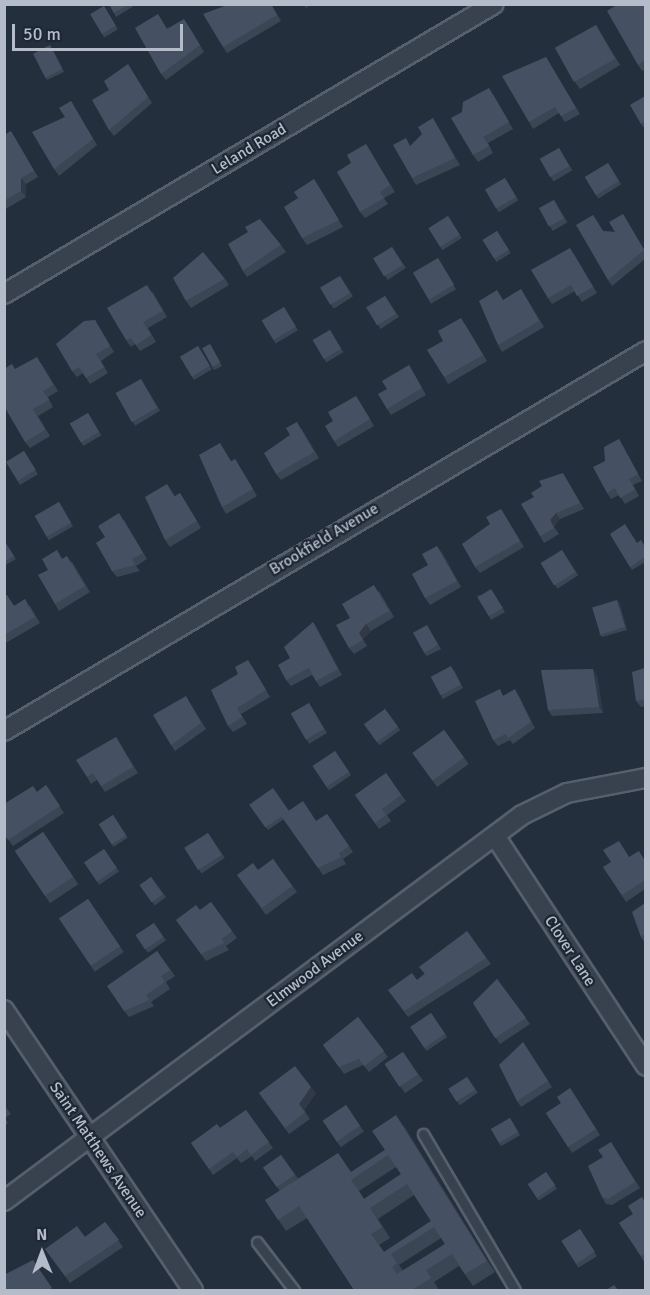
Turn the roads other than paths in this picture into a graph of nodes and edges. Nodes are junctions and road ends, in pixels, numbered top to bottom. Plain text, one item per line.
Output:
1 (494, 4) edge
2 (4, 294) edge
3 (645, 351) edge
4 (4, 731) edge
5 (645, 778) edge
6 (495, 836) junction
7 (4, 1010) edge
8 (645, 1066) edge
9 (423, 1134) dead end
10 (89, 1140) junction
11 (4, 1201) edge
12 (257, 1242) dead end
13 (193, 1290) edge
14 (294, 1290) edge
15 (515, 1290) edge

1 - 2 street, Leland Road
3 - 4 street, Brookfield Avenue
5 - 6 street, Elmwood Avenue
6 - 8 street, Clover Lane
6 - 10 street, Elmwood Avenue
7 - 10 street, Saint Matthews Avenue
9 - 15 lane
10 - 11 street, Elmwood Avenue
10 - 13 street, Saint Matthews Avenue
12 - 14 lane

